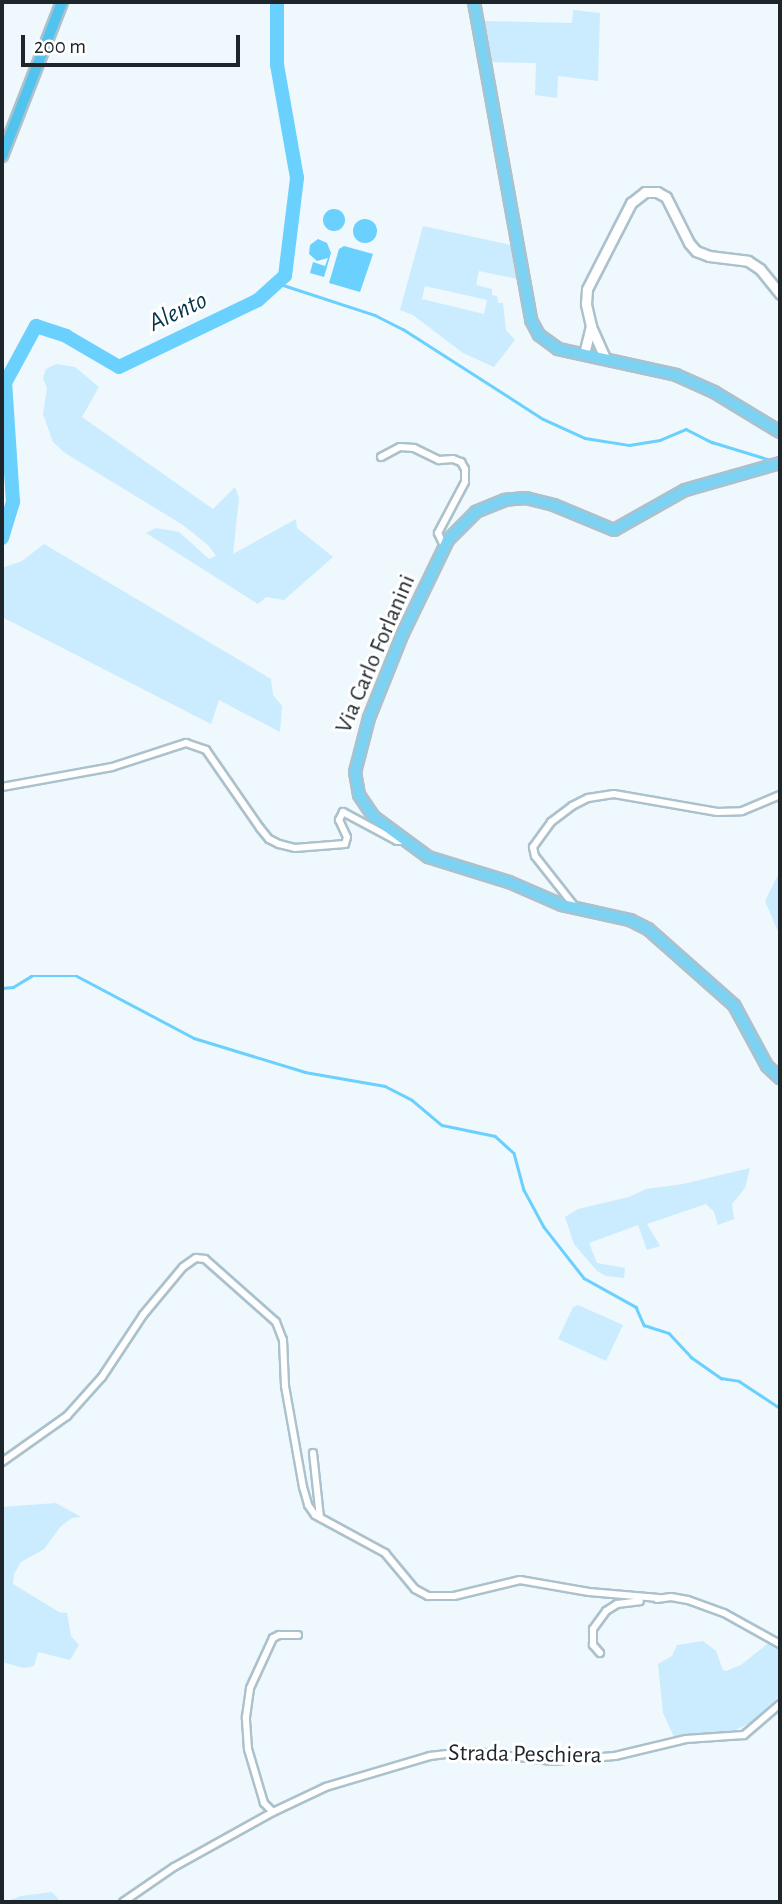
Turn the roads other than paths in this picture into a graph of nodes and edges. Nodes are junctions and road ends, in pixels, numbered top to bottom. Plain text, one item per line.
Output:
1 (62, 2) edge
2 (474, 2) edge
3 (2, 156) edge
4 (780, 294) edge
5 (591, 326) junction
6 (584, 354) junction
7 (606, 358) junction
8 (780, 432) edge
9 (381, 457) dead end
10 (780, 463) edge
11 (445, 548) junction
12 (2, 788) edge
13 (780, 795) edge
14 (404, 841) junction
15 (576, 908) junction
16 (780, 1078) edge
17 (313, 1453) dead end
18 (2, 1462) edge
19 (320, 1518) junction
20 (659, 1598) junction
21 (298, 1635) dead end
22 (780, 1644) edge
23 (600, 1653) dead end
24 (780, 1704) edge
25 (273, 1812) junction
26 (123, 1902) edge

1 - 3 highway
2 - 6 main road
4 - 5 main road
5 - 6 main road
5 - 7 main road
6 - 7 main road
7 - 8 main road
9 - 11 street
10 - 11 main road, Via Carlo Forlanini
11 - 14 main road, Via Carlo Forlanini
12 - 14 street
13 - 15 street
14 - 15 main road, Via Carlo Forlanini
15 - 16 main road, Via Carlo Forlanini
17 - 19 street
18 - 19 street
19 - 20 street
20 - 22 street
20 - 23 street
21 - 25 street
24 - 25 street, Strada Peschiera
25 - 26 street, Strada Peschiera

